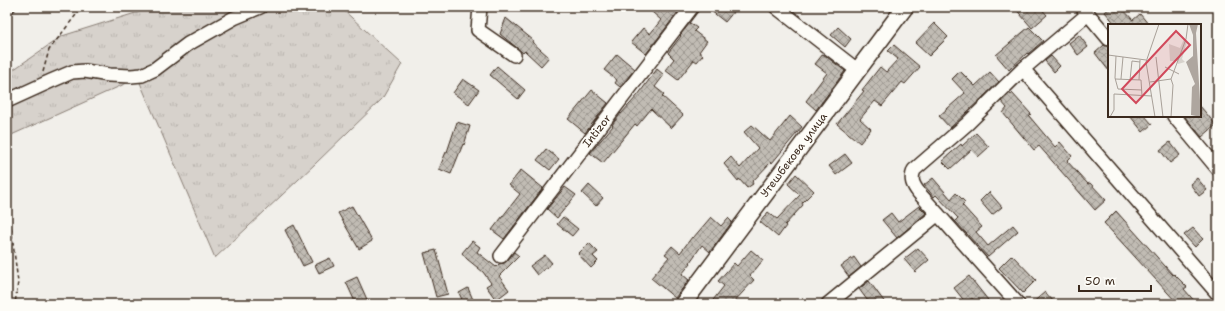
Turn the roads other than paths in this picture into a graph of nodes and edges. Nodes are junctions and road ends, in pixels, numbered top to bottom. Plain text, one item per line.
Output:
1 (260, 7) edge
2 (480, 7) edge
3 (692, 7) edge
4 (776, 7) edge
5 (905, 7) edge
6 (1085, 10) edge
7 (1108, 38) edge
8 (514, 55) dead end
9 (857, 70) junction
10 (1023, 70) junction
11 (7, 101) edge
12 (1175, 117) edge
13 (1218, 169) edge
14 (938, 214) junction
15 (501, 256) dead end
16 (1218, 294) edge
17 (683, 304) edge
18 (828, 304) edge
19 (1018, 304) edge

1 - 11 street
2 - 8 street
3 - 15 street, Intizor
4 - 9 street
5 - 9 main road, Утешбекова улица
6 - 7 street
6 - 10 street
9 - 17 main road, Утешбекова улица
10 - 14 street
10 - 16 street
12 - 13 street
14 - 18 street
14 - 19 street

